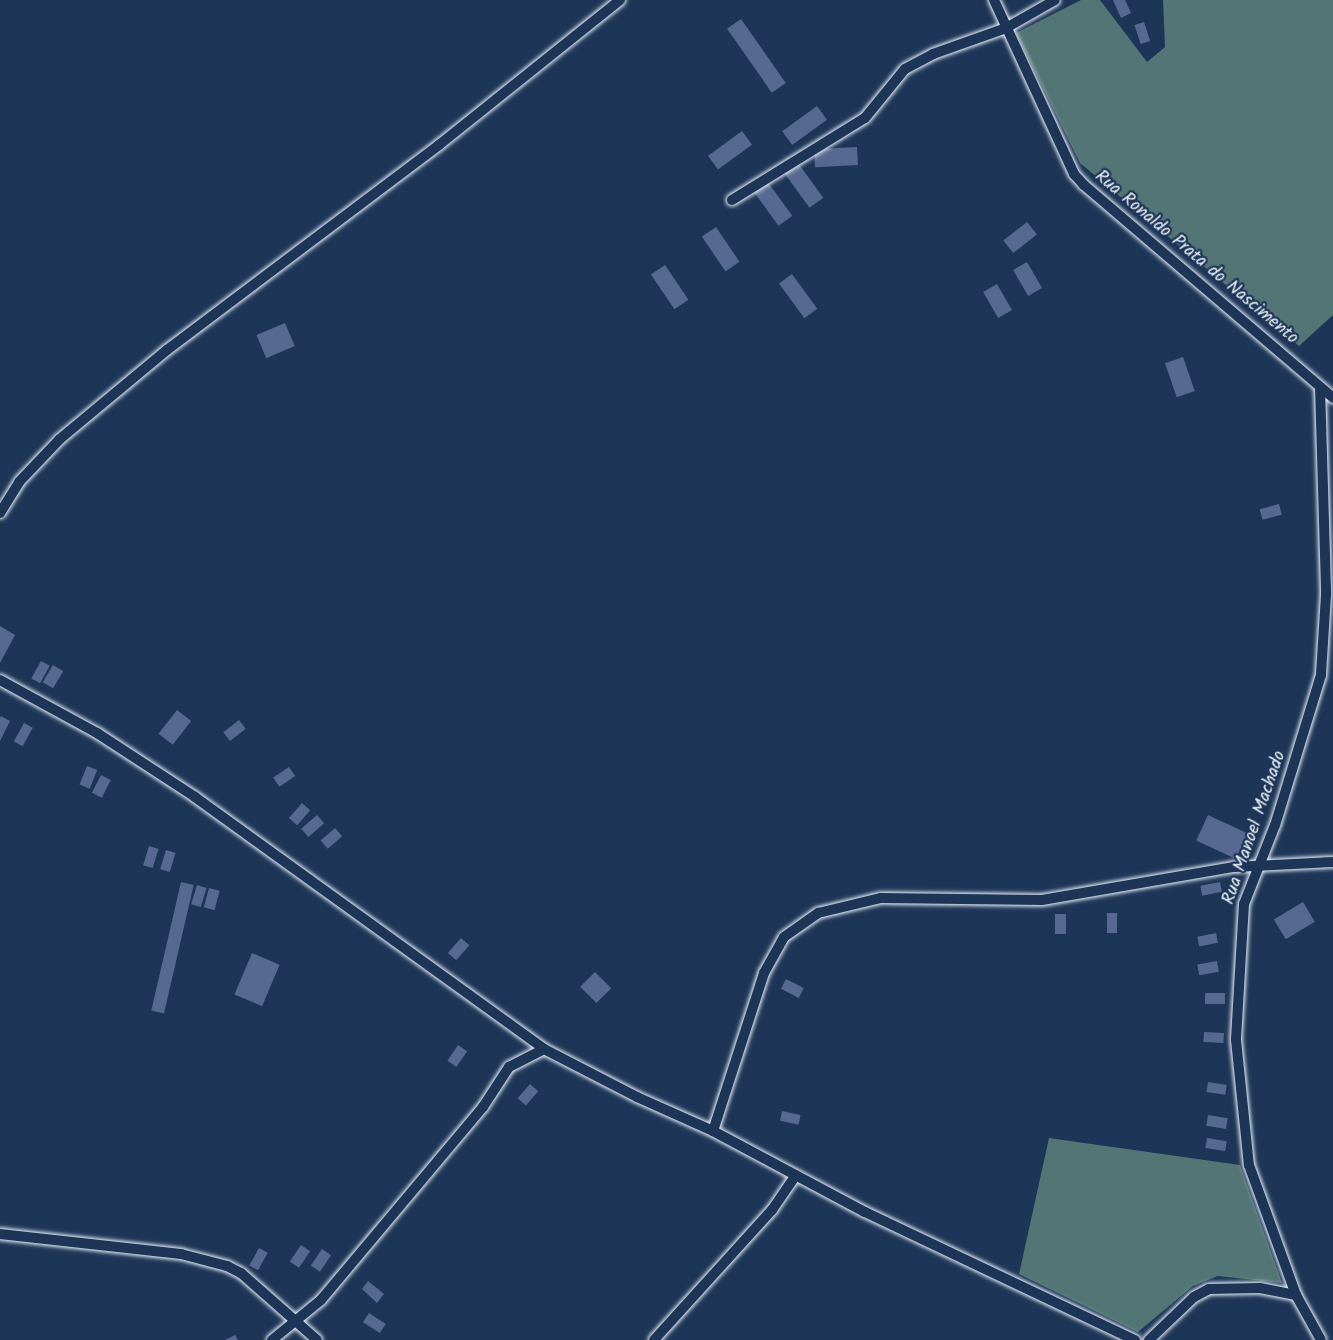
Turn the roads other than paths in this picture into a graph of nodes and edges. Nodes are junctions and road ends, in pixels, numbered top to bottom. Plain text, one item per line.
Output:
1 (620, 0) edge
2 (994, 0) edge
3 (1055, 0) edge
4 (1006, 28) junction
5 (732, 200) dead end
6 (1320, 387) junction
7 (1333, 398) edge
8 (0, 513) edge
9 (0, 680) edge
10 (1333, 862) edge
11 (1261, 867) junction
12 (544, 1049) junction
13 (713, 1131) junction
14 (796, 1175) junction
15 (0, 1234) edge
16 (1296, 1295) junction
17 (299, 1322) junction
18 (272, 1340) edge
19 (317, 1340) edge
20 (654, 1340) edge
21 (1135, 1340) edge
22 (1149, 1340) edge
23 (1322, 1340) edge

1 - 8 street
2 - 4 street, Rua Ronaldo Prata do Nascimento
3 - 4 street
4 - 5 street
4 - 6 street, Rua Ronaldo Prata do Nascimento
6 - 7 street, Rua Ronaldo Prata do Nascimento
6 - 11 street, Rua Manoel Machado
9 - 12 street
10 - 11 street
11 - 13 street
11 - 16 street, Rua Manoel Machado
12 - 13 street
12 - 17 street
13 - 14 street
14 - 20 street
14 - 21 street
15 - 17 street
16 - 22 street
16 - 23 street, Rua Manoel Machado
17 - 18 street
17 - 19 street

